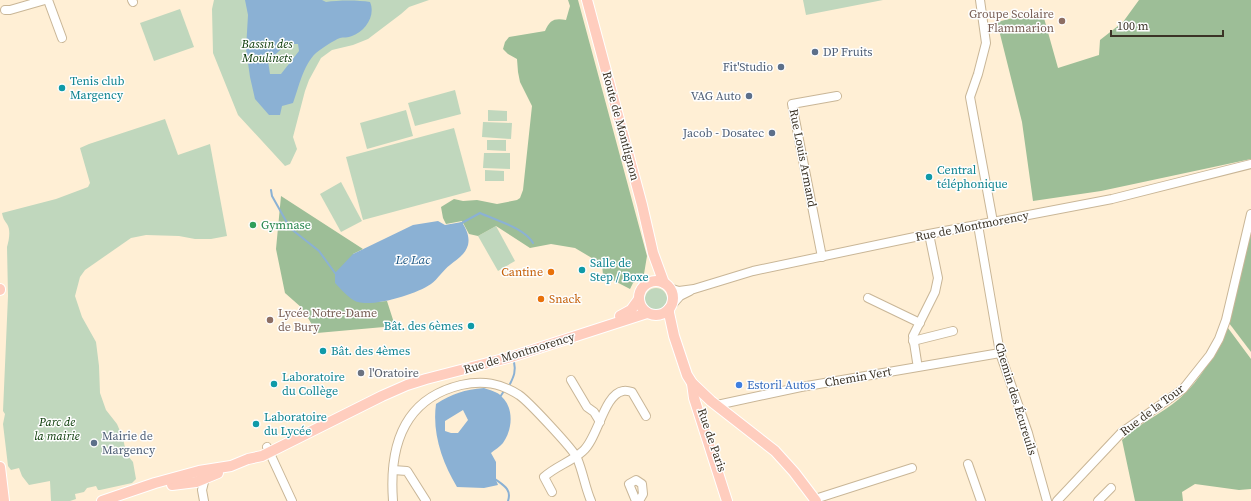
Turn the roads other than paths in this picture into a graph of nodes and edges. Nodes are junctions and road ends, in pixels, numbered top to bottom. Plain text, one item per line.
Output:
1 (44, 0) edge
2 (48, 0) edge
3 (588, 0) edge
4 (980, 0) edge
5 (5, 10) dead end
6 (62, 38) dead end
7 (837, 96) dead end
8 (1251, 164) edge
9 (1251, 214) edge
10 (993, 222) junction
11 (978, 225) junction
12 (929, 234) junction
13 (653, 253) junction
14 (822, 256) junction
15 (647, 284) junction
16 (666, 286) junction
17 (694, 289) junction
18 (868, 298) dead end
19 (639, 299) junction
20 (670, 307) junction
21 (651, 314) junction
22 (920, 323) junction
23 (953, 331) dead end
24 (674, 336) junction
25 (913, 341) junction
26 (1000, 353) junction
27 (917, 362) dead end
28 (571, 380) dead end
29 (692, 383) junction
30 (703, 394) junction
31 (717, 405) junction
32 (646, 416) dead end
33 (600, 422) junction
34 (268, 450) junction
35 (576, 456) junction
36 (968, 464) dead end
37 (0, 467) edge
38 (912, 468) dead end
39 (393, 470) junction
40 (196, 477) junction
41 (1110, 488) dead end
42 (552, 492) dead end
43 (815, 500) edge
44 (4, 501) edge
45 (102, 501) edge
46 (203, 501) edge
47 (292, 501) edge
48 (393, 501) edge
49 (426, 501) edge
50 (591, 501) edge
51 (727, 501) edge
52 (733, 501) edge
53 (981, 501) edge
54 (1047, 501) edge
55 (1058, 501) edge
56 (1098, 501) edge

1 - 5 street
2 - 6 street
3 - 13 main road, Route de Montlignon
4 - 10 street
7 - 14 street, Rue Louis Armand
8 - 10 street, Rue de Montmorency
9 - 55 street, Rue de la Tour
10 - 11 street, Rue de Montmorency
11 - 12 street, Rue de Montmorency
11 - 26 street, Chemin des Écureuils
12 - 14 street, Rue de Montmorency
12 - 22 street
13 - 15 main road, Route de Montlignon
13 - 16 main road, Route de Montlignon
14 - 17 street, Rue de Montmorency
15 - 16 main road
15 - 19 main road
16 - 17 street, Rue de Montmorency
16 - 20 main road
17 - 20 street, Rue de Montmorency
18 - 22 street
19 - 21 main road
19 - 34 main road
20 - 21 main road
20 - 24 main road, Rue de Paris
21 - 24 main road, Rue de Paris
21 - 34 main road, Rue de Montmorency
22 - 25 street
23 - 25 street
24 - 29 main road, Rue de Paris
25 - 27 street
26 - 31 street, Chemin Vert
26 - 54 street, Chemin des Écureuils
28 - 33 street
29 - 30 main road, Rue de Paris
29 - 51 main road, Rue de Paris
30 - 31 main road
30 - 52 main road, Rue de Paris
31 - 43 main road
32 - 33 street
33 - 35 street
34 - 40 main road
34 - 47 street
35 - 39 street
35 - 42 street
35 - 50 street
36 - 53 street
37 - 44 main road
38 - 43 street
39 - 48 street
39 - 49 street
40 - 45 main road
40 - 46 street
40 - 46 street
41 - 56 street

